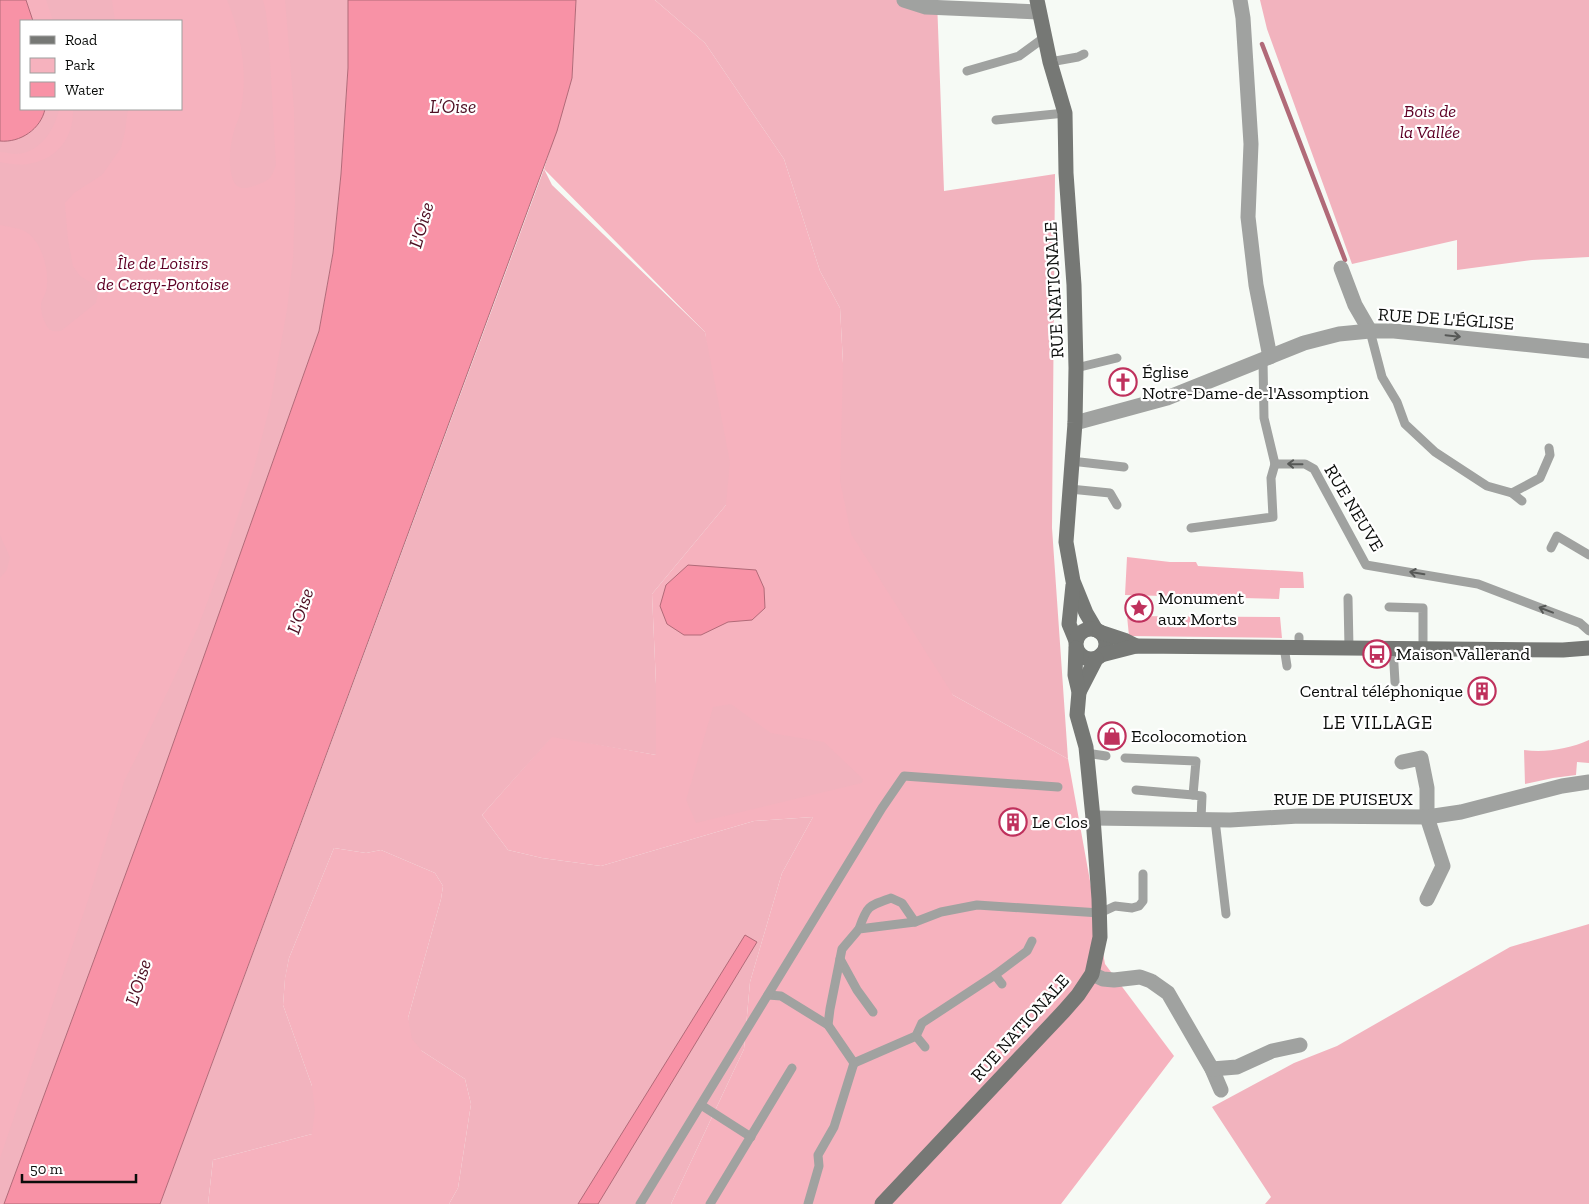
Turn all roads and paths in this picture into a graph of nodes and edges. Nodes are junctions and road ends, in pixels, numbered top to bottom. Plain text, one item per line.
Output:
1 (904, 0) edge
2 (1240, 0) edge
3 (1038, 6) edge
4 (1045, 37) junction
5 (1084, 54) dead end
6 (1050, 62) junction
7 (967, 71) dead end
8 (1065, 113) junction
9 (996, 120) dead end
10 (1340, 268) dead end
11 (1370, 331) junction
12 (1589, 351) edge
13 (1118, 358) dead end
14 (1266, 358) junction
15 (1076, 368) junction
16 (1074, 423) junction
17 (1549, 448) dead end
18 (1072, 461) junction
19 (1276, 464) junction
20 (1124, 467) dead end
21 (1070, 489) junction
22 (1512, 492) junction
23 (1522, 500) dead end
24 (1117, 505) dead end
25 (1191, 528) dead end
26 (1551, 548) dead end
27 (1589, 555) edge
28 (1073, 581) junction
29 (1348, 598) dead end
30 (1389, 607) dead end
31 (1098, 631) junction
32 (1589, 631) edge
33 (1076, 645) junction
34 (1136, 646) junction
35 (1284, 647) junction
36 (1349, 648) junction
37 (1393, 648) junction
38 (1423, 648) junction
39 (1589, 648) edge
40 (1098, 657) junction
41 (1286, 666) dead end
42 (1395, 682) dead end
43 (1079, 692) junction
44 (1086, 753) junction
45 (1106, 756) dead end
46 (1125, 758) dead end
47 (1402, 762) dead end
48 (1589, 782) edge
49 (1058, 787) dead end
50 (1136, 790) dead end
51 (1193, 795) junction
52 (1427, 817) junction
53 (1093, 818) junction
54 (1208, 820) junction
55 (1143, 874) dead end
56 (1427, 899) dead end
57 (1100, 913) junction
58 (1226, 914) dead end
59 (915, 922) junction
60 (859, 929) junction
61 (1032, 941) dead end
62 (840, 959) junction
63 (1092, 974) junction
64 (995, 975) junction
65 (1002, 984) dead end
66 (768, 995) junction
67 (873, 1012) dead end
68 (828, 1025) junction
69 (916, 1036) junction
70 (1300, 1045) dead end
71 (925, 1047) dead end
72 (854, 1063) junction
73 (792, 1068) dead end
74 (1212, 1069) junction
75 (1221, 1090) dead end
76 (700, 1105) junction
77 (751, 1137) junction
78 (640, 1204) edge
79 (710, 1204) edge
80 (808, 1204) edge
81 (882, 1204) edge

1 - 3 street
2 - 14 street
3 - 4 street, RUE NATIONALE
4 - 6 street, RUE NATIONALE
4 - 7 lane
5 - 6 lane
6 - 8 street, RUE NATIONALE
8 - 9 lane
8 - 15 street, RUE NATIONALE
10 - 11 street
11 -> 12 street, RUE DE L'ÉGLISE
11 - 14 street, RUE DE L'ÉGLISE
11 - 22 lane
13 - 15 lane
14 - 16 street, RUE DE L'ÉGLISE
14 - 19 lane
15 - 16 street, RUE NATIONALE
16 - 18 street, RUE NATIONALE
17 - 22 lane
18 - 20 lane
18 - 21 street, RUE NATIONALE
19 - 25 lane
32 -> 19 lane, RUE NEUVE
21 - 24 lane
21 - 28 street, RUE NATIONALE
22 - 23 lane
26 - 27 lane
28 - 31 street, RUE NATIONALE
28 - 33 street, RUE NATIONALE
29 - 36 lane
30 - 38 lane
31 - 33 street
31 - 34 street
31 - 40 street
33 - 40 street
33 - 43 street, RUE NATIONALE
34 - 35 street
34 - 40 street
35 - 36 street
35 - 41 lane
36 - 37 street
37 - 38 street
37 - 42 lane
38 - 39 street
40 - 43 street, RUE NATIONALE
43 - 44 street, RUE NATIONALE
44 - 45 lane
44 - 53 street, RUE NATIONALE
46 - 51 lane
47 - 52 street
48 - 52 street, RUE DE PUISEUX
49 - 66 lane
50 - 51 lane
51 - 54 lane
52 - 54 street, RUE DE PUISEUX
52 - 56 street
53 - 54 street, RUE DE PUISEUX
53 - 57 street, RUE NATIONALE
54 - 58 lane
55 - 57 lane
57 - 59 lane
57 - 63 street, RUE NATIONALE
59 - 60 lane
59 - 60 lane
60 - 62 lane
61 - 64 lane
62 - 67 lane
62 - 68 lane
63 - 74 street
63 - 81 street, RUE NATIONALE
64 - 65 lane
64 - 69 lane
66 - 68 lane
66 - 76 lane
68 - 72 lane
69 - 71 lane
69 - 72 lane
70 - 74 street
72 - 80 lane
73 - 77 lane
74 - 75 street
76 - 77 lane
76 - 78 lane
77 - 79 lane

